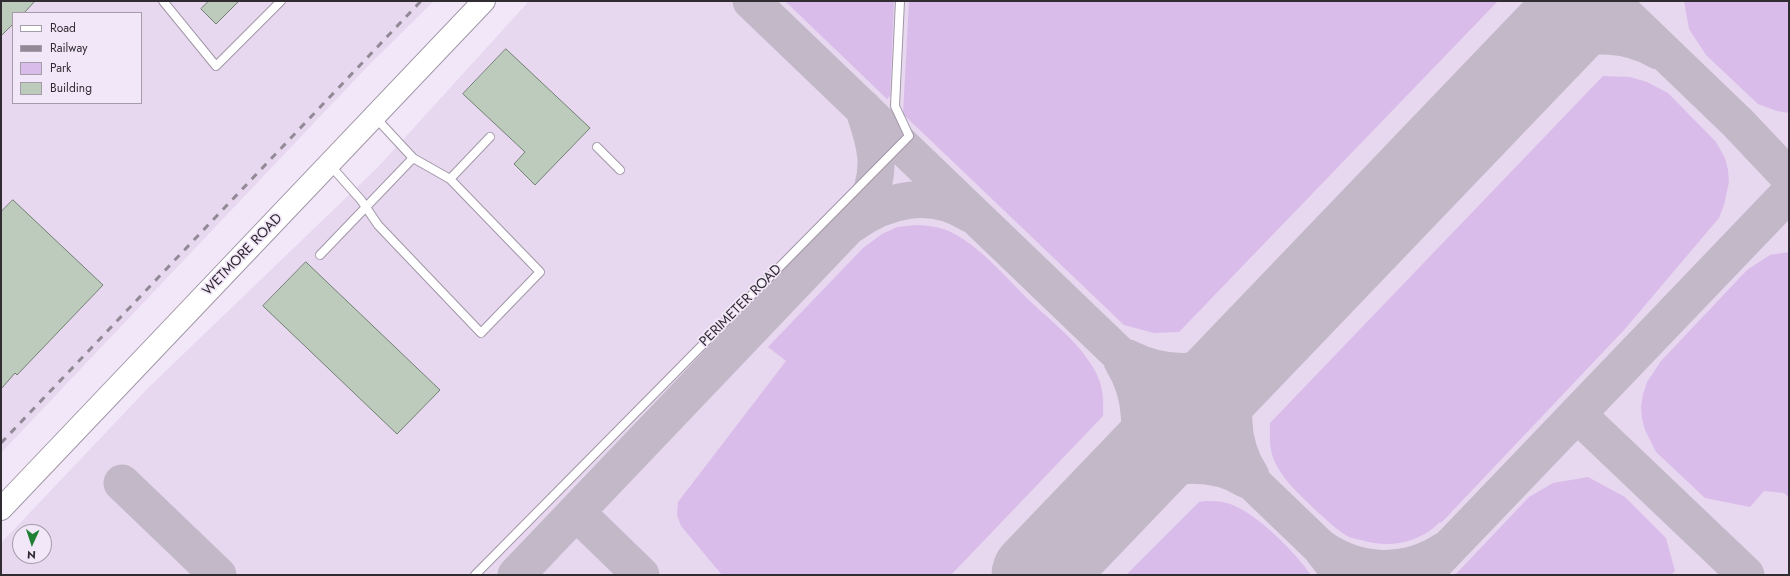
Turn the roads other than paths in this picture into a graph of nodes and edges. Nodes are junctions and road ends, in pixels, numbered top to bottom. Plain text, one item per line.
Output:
1 (163, 1) edge
2 (281, 1) edge
3 (484, 1) edge
4 (900, 1) edge
5 (374, 117) junction
6 (490, 137) dead end
7 (597, 147) dead end
8 (413, 158) junction
9 (329, 164) junction
10 (620, 170) dead end
11 (450, 179) junction
12 (366, 208) junction
13 (320, 255) dead end
14 (1, 509) edge
15 (475, 575) edge

1 - 2 lane
3 - 5 main road, WETMORE ROAD
4 - 15 lane, PERIMETER ROAD
5 - 8 lane
5 - 9 main road, WETMORE ROAD
6 - 11 lane
7 - 10 lane
8 - 11 lane
8 - 12 lane
9 - 12 lane
9 - 14 main road, WETMORE ROAD
11 - 12 lane
12 - 13 lane

